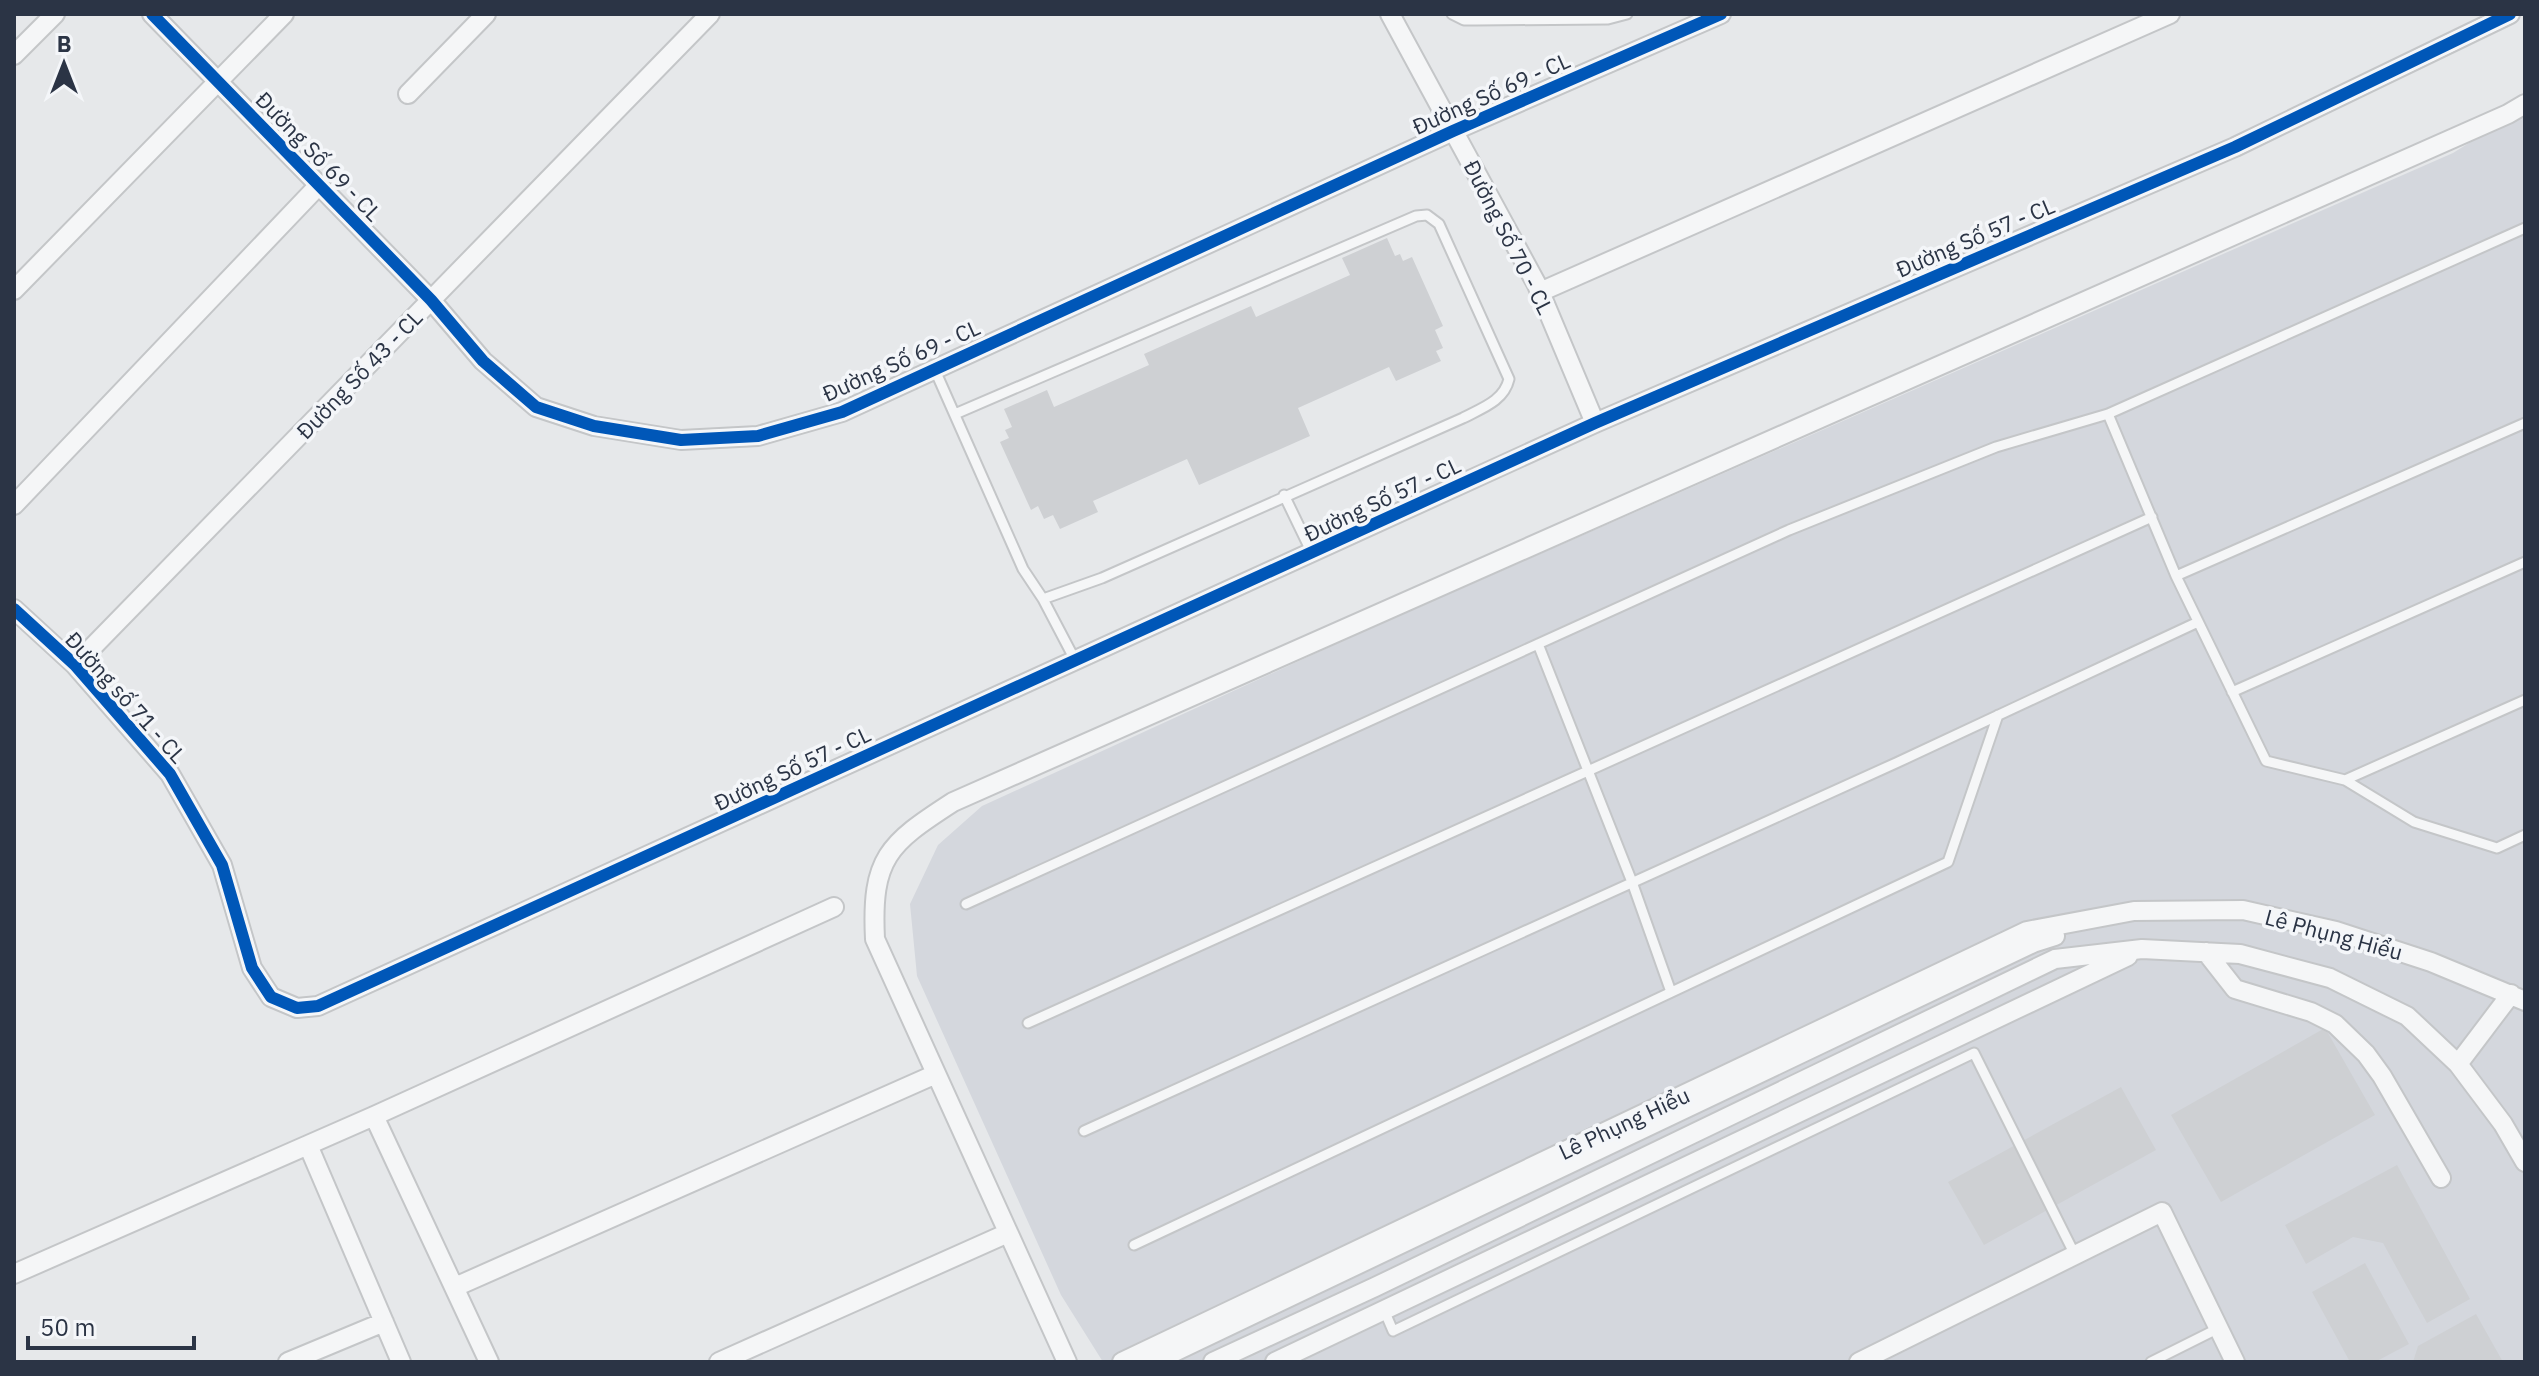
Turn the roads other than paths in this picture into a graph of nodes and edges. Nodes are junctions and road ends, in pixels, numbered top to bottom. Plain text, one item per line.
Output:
1 (55, 14) edge
2 (152, 14) edge
3 (284, 14) edge
4 (486, 14) edge
5 (710, 14) edge
6 (1390, 14) edge
7 (1452, 14) edge
8 (1627, 14) edge
9 (1721, 14) edge
10 (2170, 14) edge
11 (2510, 14) edge
12 (14, 55) edge
13 (219, 81) junction
14 (408, 94) dead end
15 (2525, 104) edge
16 (1453, 131) junction
17 (319, 185) junction
18 (2525, 228) edge
19 (14, 290) edge
20 (1540, 292) junction
21 (431, 300) junction
22 (934, 368) junction
23 (955, 414) junction
24 (2108, 414) junction
25 (1595, 423) junction
26 (2525, 423) edge
27 (1284, 495) junction
28 (14, 505) edge
29 (2152, 517) junction
30 (1312, 553) junction
31 (2525, 562) edge
32 (2176, 576) junction
33 (1043, 599) junction
34 (14, 609) edge
35 (2198, 622) junction
36 (1538, 644) junction
37 (1075, 660) junction
38 (75, 665) junction
39 (2232, 692) junction
40 (2525, 700) edge
41 (1998, 715) junction
42 (1588, 771) junction
43 (2345, 780) junction
44 (2525, 835) edge
45 (1632, 882) junction
46 (966, 904) dead end
47 (834, 907) dead end
48 (2142, 949) junction
49 (2206, 952) junction
50 (1671, 992) junction
51 (271, 997) joint
52 (2518, 998) edge
53 (1028, 1023) dead end
54 (2458, 1064) junction
55 (936, 1074) junction
56 (374, 1116) junction
57 (1084, 1131) dead end
58 (308, 1145) junction
59 (2525, 1162) edge
60 (2441, 1178) dead end
61 (1008, 1233) junction
62 (1134, 1245) dead end
63 (1361, 1255) junction
64 (2075, 1255) junction
65 (14, 1274) edge
66 (455, 1287) junction
67 (1375, 1287) junction
68 (1384, 1310) junction
69 (384, 1322) junction
70 (2219, 1328) junction
71 (288, 1362) edge
72 (401, 1362) edge
73 (489, 1362) edge
74 (719, 1362) edge
75 (1067, 1362) edge
76 (1122, 1362) edge
77 (1153, 1362) edge
78 (1213, 1362) edge
79 (1275, 1362) edge
80 (1859, 1362) edge
81 (2151, 1362) edge
82 (2235, 1362) edge

1 - 12 street
2 - 13 street, Đường Số 69 - CL
3 - 13 street
4 - 14 street
5 - 21 street, Đường Số 43 - CL
6 - 16 street, Đường Số 70 - CL
7 - 8 lane
9 - 16 street, Đường Số 69 - CL
10 - 20 street
11 - 25 street, Đường Số 57 - CL
13 - 17 street, Đường Số 69 - CL
13 - 19 street
15 - 55 street
16 - 20 street, Đường Số 70 - CL
16 - 22 street, Đường Số 69 - CL
17 - 21 street, Đường Số 69 - CL
17 - 28 street
18 - 24 lane
20 - 25 street, Đường Số 70 - CL
21 - 22 street, Đường Số 69 - CL
21 - 38 street, Đường Số 43 - CL
22 - 23 lane
23 - 27 lane
23 - 33 lane
24 - 29 lane
24 - 36 lane
25 - 30 street, Đường Số 57 - CL
26 - 32 lane
27 - 30 lane
27 - 33 lane
29 - 32 lane
29 - 42 lane
30 - 37 street, Đường Số 57 - CL
31 - 39 lane
32 - 35 lane
33 - 37 lane
34 - 38 street, Đường số 71 - CL
35 - 39 lane
35 - 41 lane
36 - 42 lane
36 - 46 lane
37 - 51 street, Đường Số 57 - CL
38 - 51 street, Đường số 71 - CL
39 - 43 lane
40 - 43 lane
41 - 45 lane
41 - 50 lane
42 - 45 lane
42 - 53 lane
43 - 44 lane
45 - 50 lane
45 - 57 lane
47 - 56 street
48 - 49 street, Lê Phụng Hiểu
48 - 67 street, Lê Phụng Hiểu
48 - 68 street, Lê Phụng Hiểu
49 - 54 street, Lê Phụng Hiểu
49 - 60 street
50 - 62 lane
52 - 54 street
52 - 63 street, Lê Phụng Hiểu
54 - 59 street, Lê Phụng Hiểu
55 - 61 street
55 - 66 street
56 - 58 street
56 - 66 street
58 - 65 street
58 - 69 street
61 - 74 street
61 - 75 street
63 - 67 street
63 - 76 street, Lê Phụng Hiểu
63 - 77 street, Lê Phụng Hiểu
64 - 68 lane
64 - 70 street
64 - 80 street
66 - 73 street
67 - 68 street
67 - 78 street, Lê Phụng Hiểu
68 - 79 street, Lê Phụng Hiểu
69 - 71 street
69 - 72 street
70 - 81 lane
70 - 82 street

